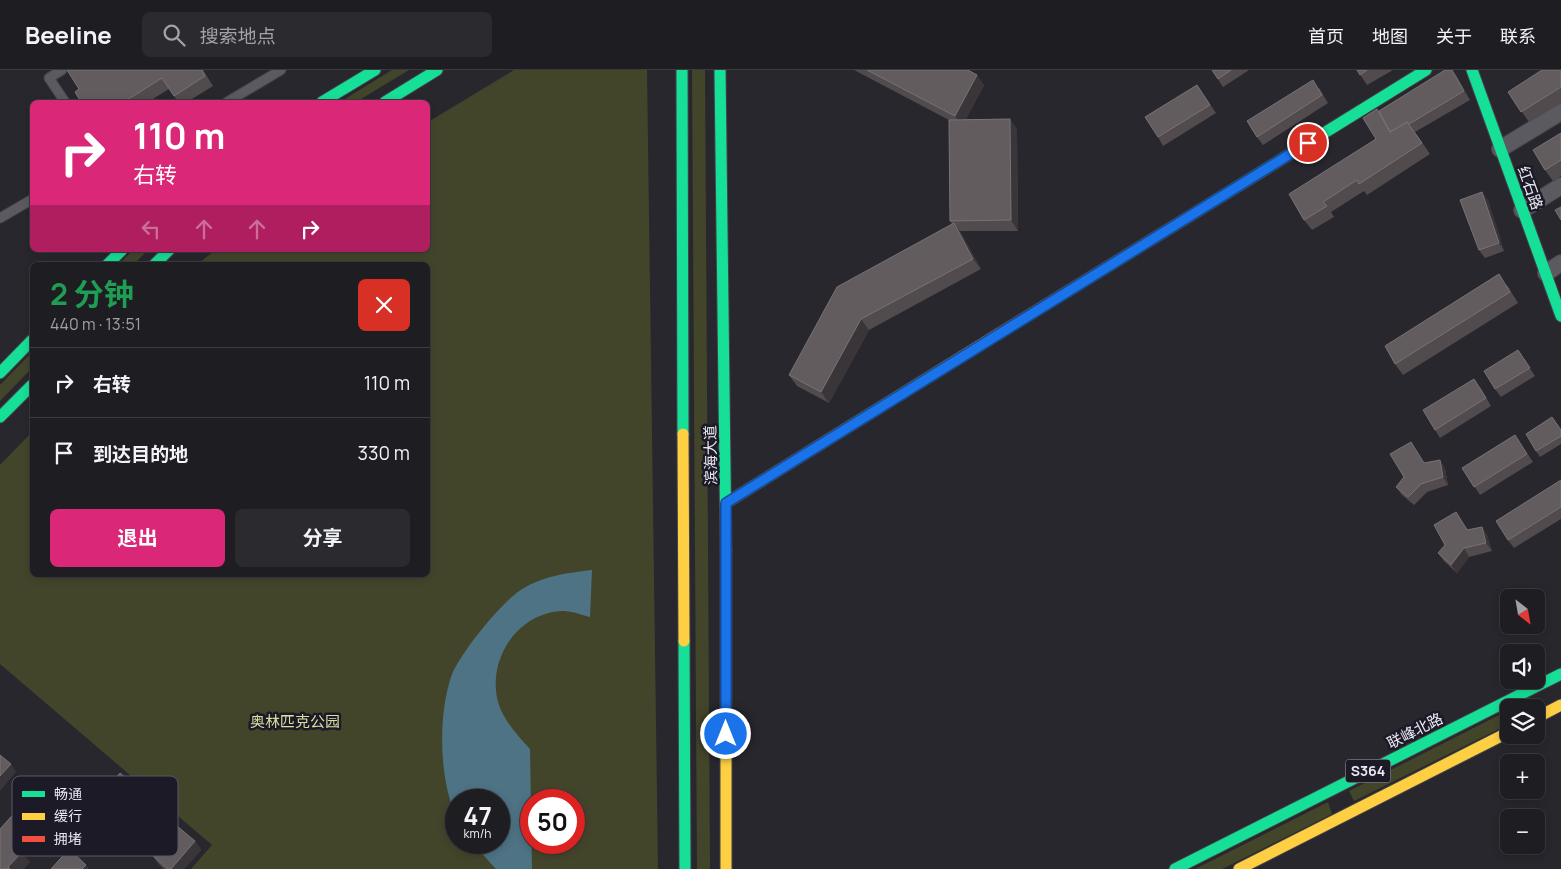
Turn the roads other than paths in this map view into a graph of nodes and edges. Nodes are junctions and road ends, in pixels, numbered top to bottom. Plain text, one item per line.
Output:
1 (62, 70) edge
2 (280, 70) edge
3 (375, 70) edge
4 (437, 70) edge
5 (682, 70) edge
6 (720, 70) edge
7 (1426, 70) edge
8 (1472, 70) edge
9 (63, 100) edge
10 (231, 100) edge
11 (325, 100) edge
12 (388, 100) edge
13 (1561, 112) edge
14 (1500, 149) junction
15 (1561, 186) edge
16 (30, 201) edge
17 (1522, 210) junction
18 (0, 218) edge
19 (120, 252) edge
20 (167, 252) edge
21 (110, 262) edge
22 (157, 262) edge
23 (1561, 264) edge
24 (1546, 273) junction
25 (1561, 316) edge
26 (30, 342) edge
27 (0, 373) edge
28 (30, 386) edge
29 (0, 416) edge
30 (726, 503) junction
31 (1561, 674) edge
32 (1561, 705) edge
33 (1545, 713) edge
34 (1500, 737) edge
35 (686, 869) edge
36 (726, 869) edge
37 (1175, 869) edge
38 (1239, 869) edge

1 - 9 lane
2 - 10 lane
3 - 11 main road
4 - 12 main road
5 - 35 main road, 滨海大道
6 - 30 main road, 滨海大道
7 - 30 main road
8 - 14 main road, 红石路
13 - 14 street
14 - 17 main road, 红石路
15 - 17 street
16 - 18 lane
17 - 24 main road, 红石路
19 - 21 main road
20 - 22 main road
23 - 24 street
24 - 25 main road, 红石路
26 - 27 main road
28 - 29 main road
30 - 36 main road, 滨海大道
31 - 37 main road, 联峰北路 / S364
32 - 33 main road
34 - 38 main road, S364

